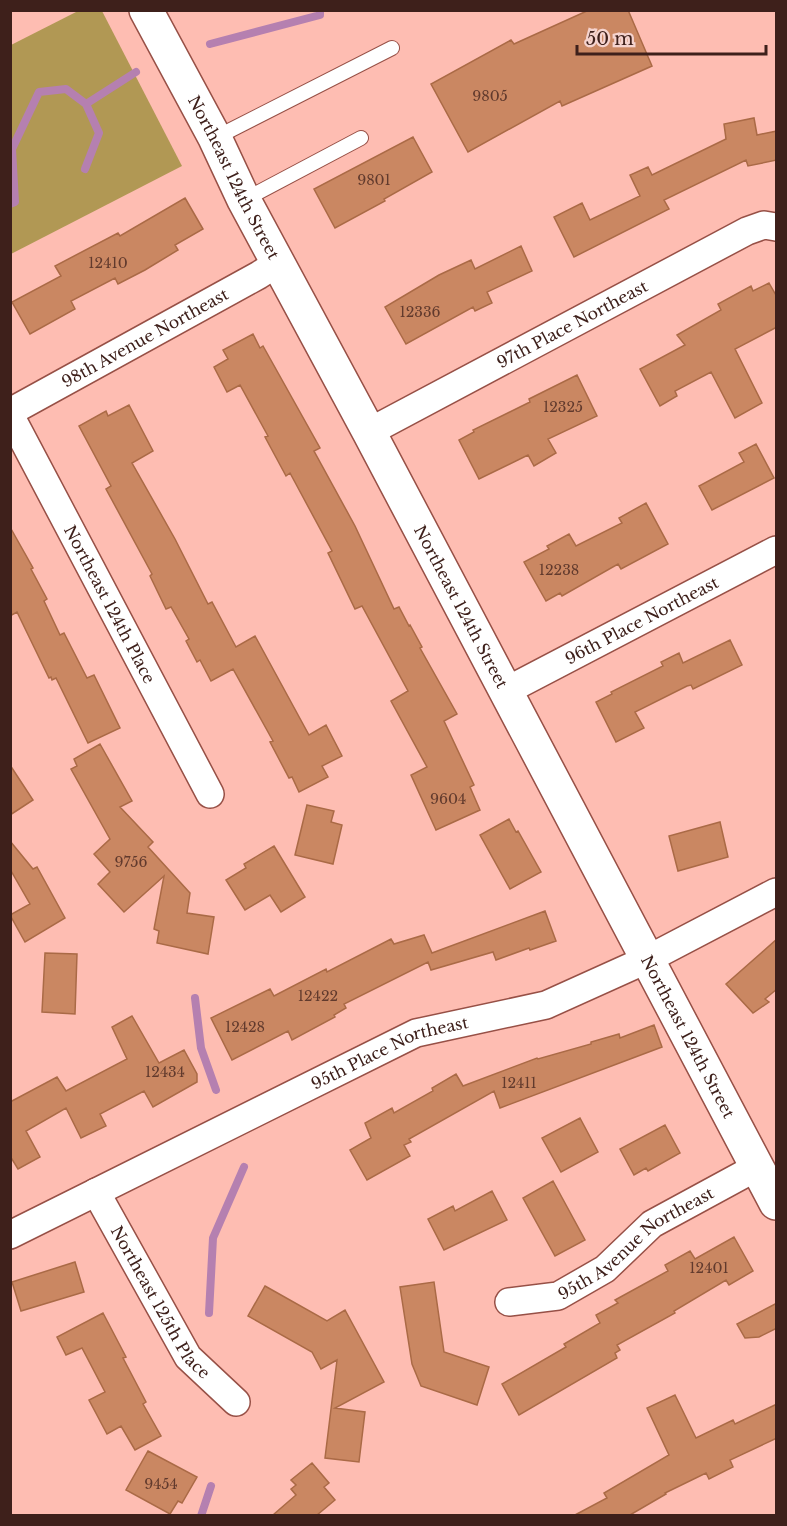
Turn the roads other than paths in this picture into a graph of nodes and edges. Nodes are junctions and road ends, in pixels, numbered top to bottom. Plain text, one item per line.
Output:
1 (146, 10) edge
2 (392, 48) dead end
3 (215, 138) junction
4 (361, 138) dead end
5 (244, 200) junction
6 (777, 227) edge
7 (279, 262) junction
8 (10, 414) edge
9 (369, 432) junction
10 (777, 550) edge
11 (506, 691) junction
12 (210, 794) dead end
13 (777, 892) edge
14 (648, 959) junction
15 (757, 1167) junction
16 (96, 1192) junction
17 (777, 1203) edge
18 (10, 1234) edge
19 (509, 1302) dead end
20 (236, 1402) dead end

1 - 3 street, Northeast 124th Street
2 - 3 lane
3 - 5 street, Northeast 124th Street
4 - 5 lane
5 - 7 street, Northeast 124th Street
6 - 9 street, 97th Place Northeast
7 - 8 street, 98th Avenue Northeast
7 - 9 street, Northeast 124th Street
8 - 12 street, Northeast 124th Place
9 - 11 street, Northeast 124th Street
10 - 11 street, 96th Place Northeast
11 - 14 street, Northeast 124th Street
13 - 14 street, 95th Place Northeast
14 - 15 street, Northeast 124th Street
14 - 16 street, 95th Place Northeast
15 - 17 street, Northeast 124th Street
15 - 19 street, 95th Avenue Northeast
16 - 18 street, 95th Place Northeast
16 - 20 street, Northeast 125th Place

